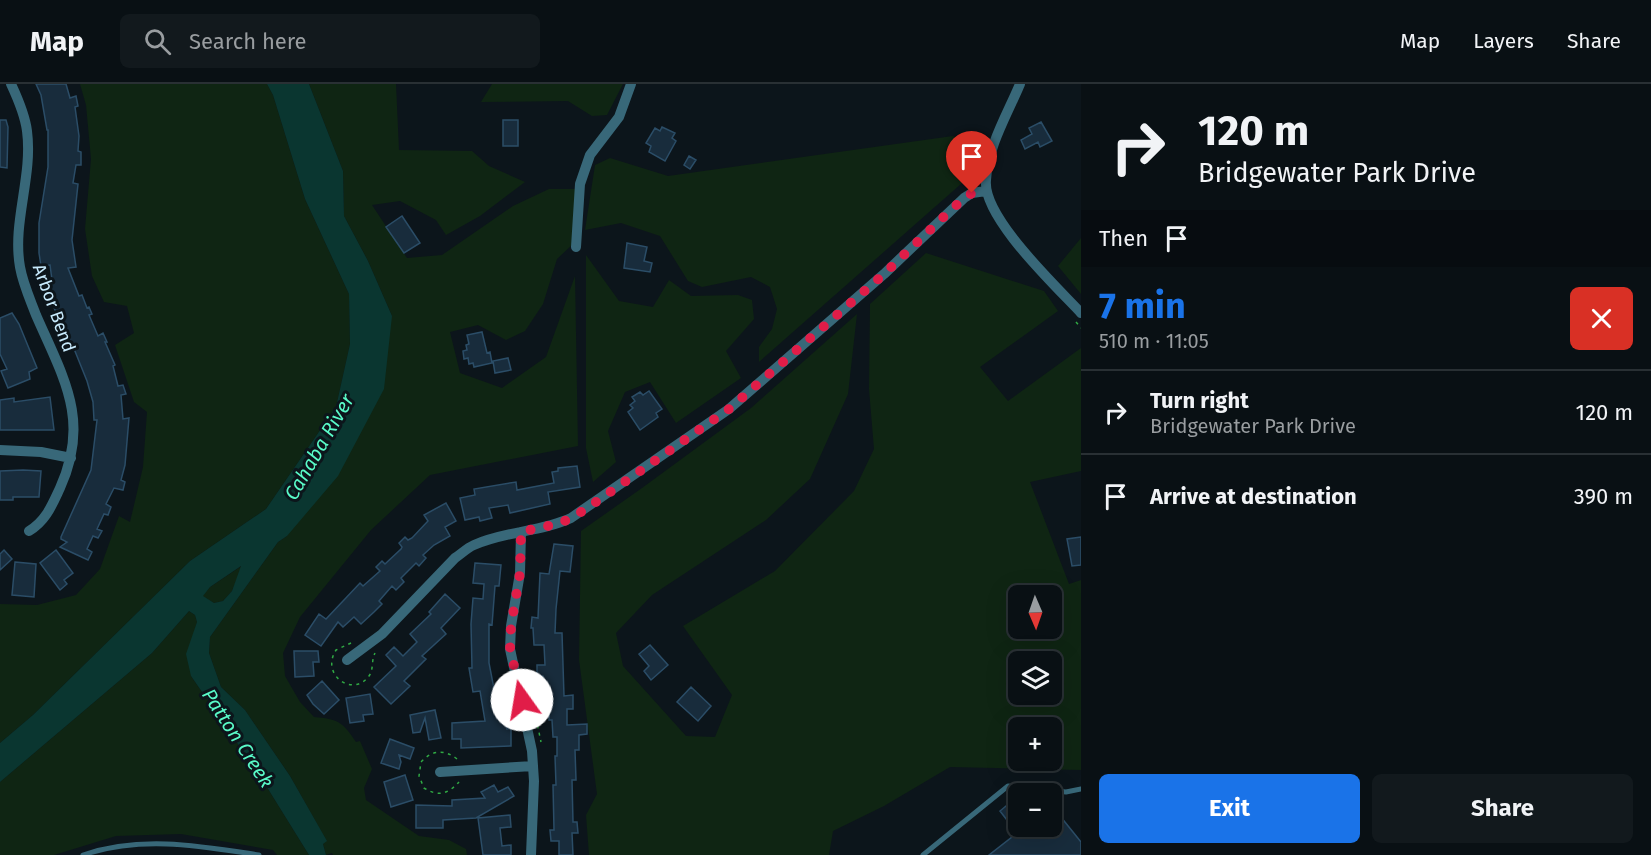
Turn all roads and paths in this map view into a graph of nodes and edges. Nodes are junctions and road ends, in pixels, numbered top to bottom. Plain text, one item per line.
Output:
1 (11, 84) edge
2 (632, 84) edge
3 (1020, 84) edge
4 (986, 191) junction
5 (576, 247) dead end
6 (1078, 317) edge
7 (1081, 328) edge
8 (0, 450) edge
9 (71, 458) junction
10 (29, 531) dead end
11 (521, 532) junction
12 (347, 660) dead end
13 (534, 710) dead end
14 (542, 748) dead end
15 (458, 762) dead end
16 (533, 766) junction
17 (440, 772) dead end
18 (461, 780) dead end
19 (1081, 789) edge
20 (83, 855) edge
21 (260, 855) edge
22 (531, 855) edge
23 (923, 855) edge

1 - 9 street, Arbor Bend
2 - 5 street
3 - 4 street
4 - 6 street
4 - 11 street
6 - 7 path
8 - 9 street
9 - 10 street, Arbor Bend
11 - 12 street
11 - 16 street
13 - 14 path
15 - 18 path
16 - 17 street
16 - 22 street
19 - 23 lane
20 - 21 lane

